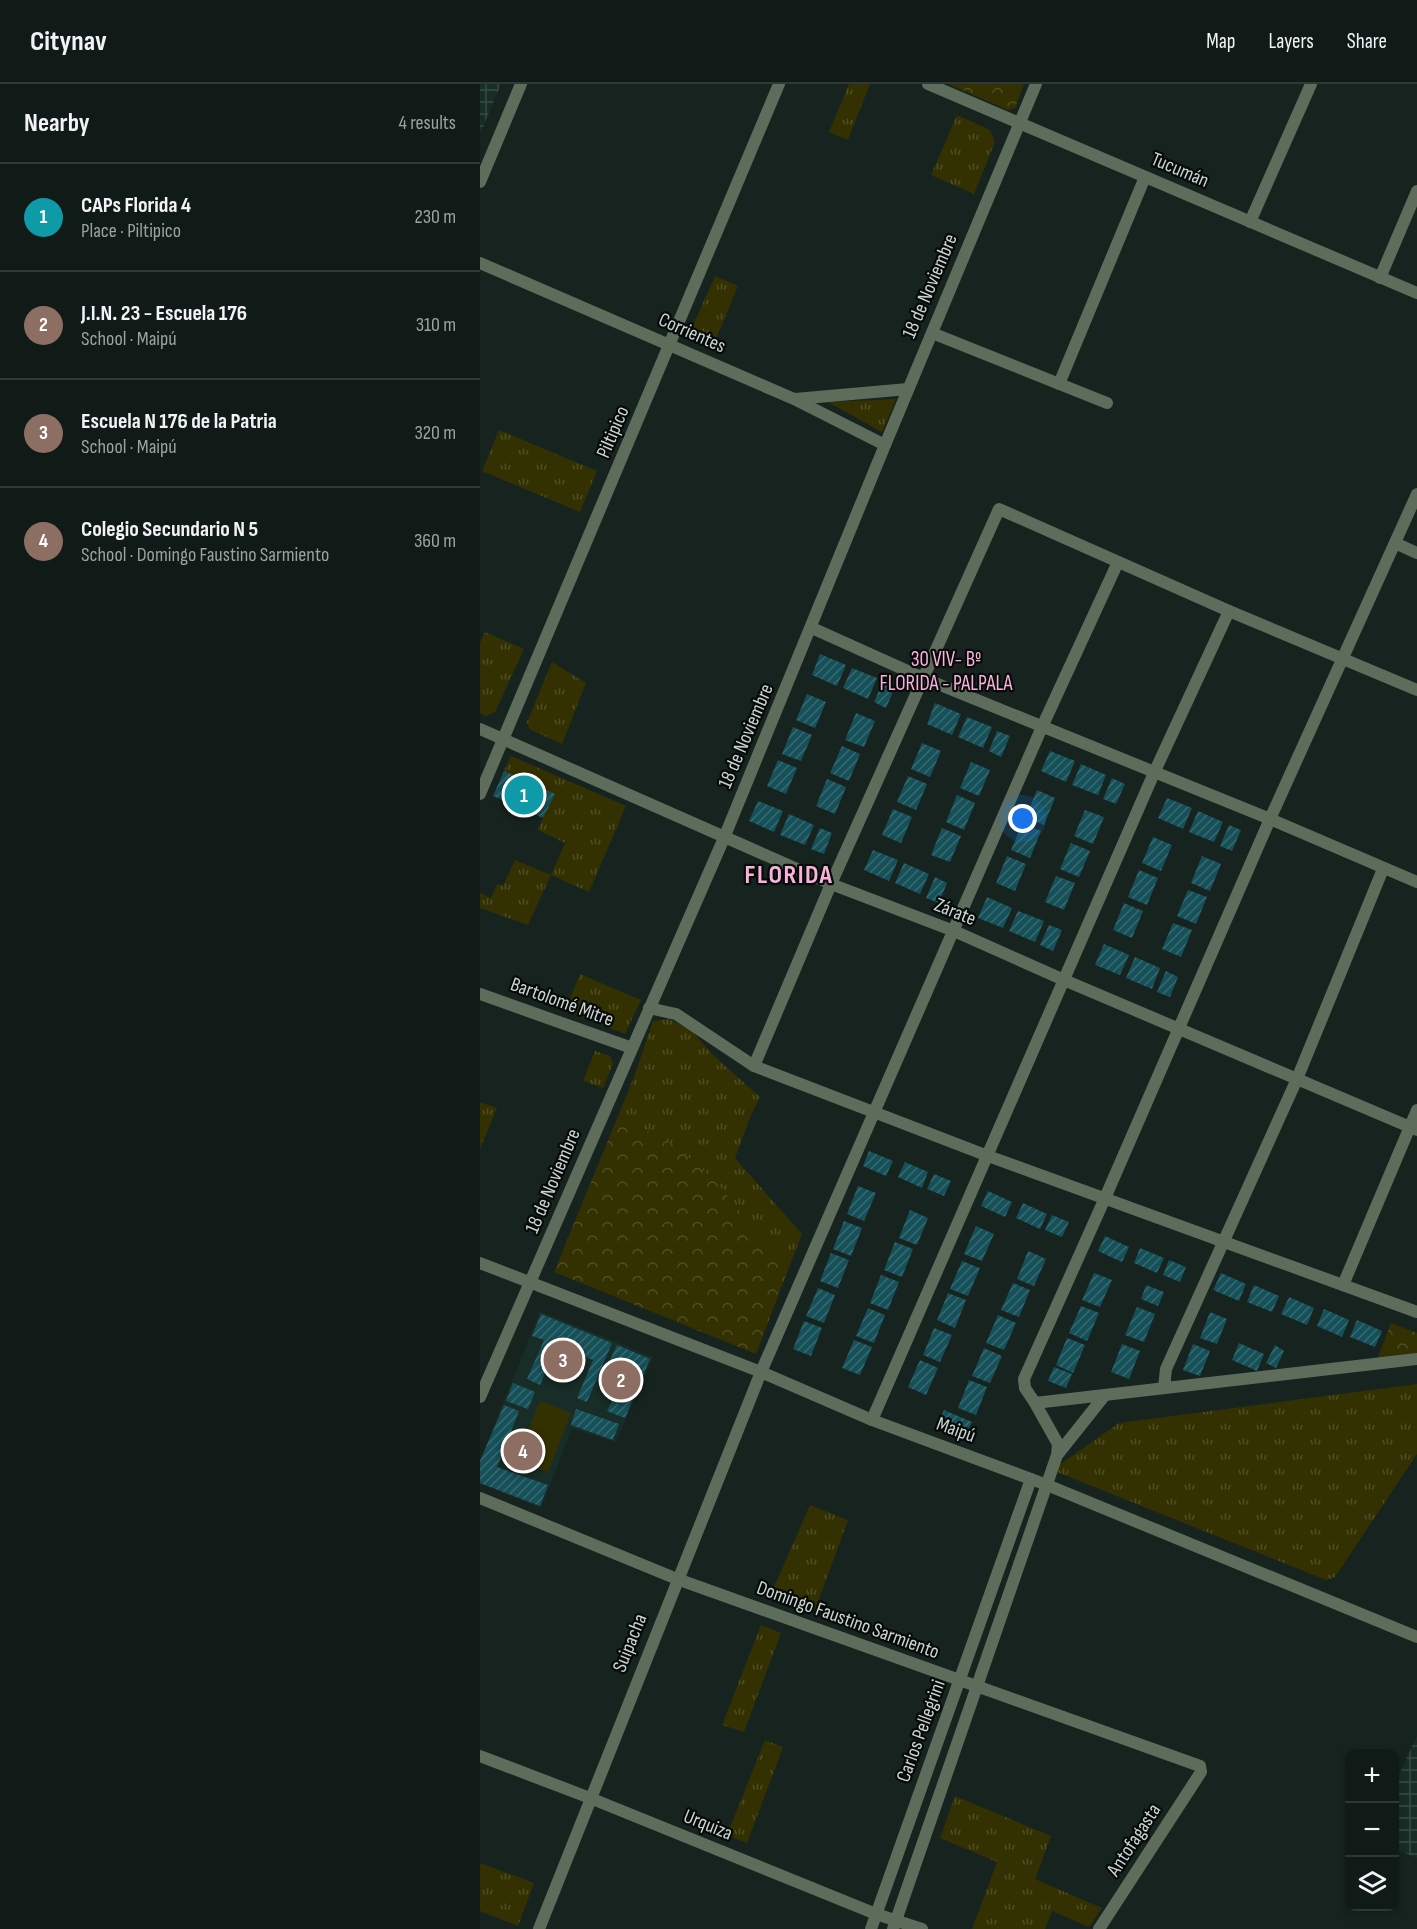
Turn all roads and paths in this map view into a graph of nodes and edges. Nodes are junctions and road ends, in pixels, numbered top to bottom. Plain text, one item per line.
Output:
1 (521, 84) edge
2 (780, 84) edge
3 (928, 84) edge
4 (1036, 84) edge
5 (1311, 84) edge
6 (1019, 123) junction
7 (1145, 177) junction
8 (480, 182) edge
9 (1417, 191) edge
10 (1250, 222) junction
11 (480, 263) edge
12 (1380, 278) junction
13 (1417, 293) edge
14 (932, 333) junction
15 (671, 345) junction
16 (1059, 384) junction
17 (908, 389) junction
18 (794, 399) junction
19 (1107, 403) dead end
20 (885, 445) junction
21 (1417, 494) edge
22 (1395, 543) junction
23 (1417, 552) edge
24 (1118, 562) junction
25 (1229, 611) junction
26 (812, 628) junction
27 (1343, 658) junction
28 (923, 678) junction
29 (1417, 690) edge
30 (1042, 727) junction
31 (480, 729) edge
32 (504, 738) junction
33 (1154, 773) junction
34 (480, 794) edge
35 (1270, 819) junction
36 (724, 838) junction
37 (1383, 869) junction
38 (1417, 882) edge
39 (831, 884) junction
40 (954, 931) junction
41 (1064, 980) junction
42 (480, 994) edge
43 (649, 1008) junction
44 (1180, 1028) junction
45 (632, 1048) junction
46 (754, 1066) junction
47 (1297, 1079) junction
48 (1417, 1110) edge
49 (873, 1112) junction
50 (1413, 1128) edge
51 (988, 1156) junction
52 (1106, 1198) junction
53 (1224, 1243) junction
54 (480, 1263) edge
55 (530, 1283) junction
56 (1343, 1285) junction
57 (1417, 1312) edge
58 (1417, 1359) edge
59 (761, 1372) junction
60 (1164, 1388) junction
61 (1105, 1395) junction
62 (480, 1397) edge
63 (1035, 1403) junction
64 (872, 1420) junction
65 (1058, 1455) junction
66 (1031, 1479) junction
67 (1047, 1485) junction
68 (480, 1498) edge
69 (677, 1579) junction
70 (1417, 1637) edge
71 (960, 1681) junction
72 (976, 1687) junction
73 (480, 1756) edge
74 (1201, 1772) joint
75 (590, 1798) junction
76 (876, 1914) junction
77 (895, 1924) edge
78 (539, 1929) edge
79 (871, 1929) edge
80 (922, 1929) edge
81 (1099, 1929) edge

1 - 8 street
2 - 15 street, Piltipico
3 - 6 street, Tucumán
4 - 6 street, 18 de Noviembre
5 - 10 street
6 - 7 street, Tucumán
6 - 14 street, 18 de Noviembre
7 - 10 street, Tucumán
7 - 16 street
9 - 12 street
10 - 12 street, Tucumán
11 - 15 street, Corrientes
12 - 13 street, Tucumán
14 - 16 street
14 - 17 street, 18 de Noviembre
15 - 18 street, Corrientes
15 - 32 street, Piltipico
16 - 19 street
17 - 18 street
17 - 20 street, 18 de Noviembre
18 - 20 street, Corrientes
20 - 26 street, 18 de Noviembre
21 - 22 street
22 - 23 street
22 - 27 street
24 - 25 street
24 - 28 street
24 - 30 street, Suipacha
25 - 27 street
25 - 33 street
26 - 28 street
26 - 36 street, 18 de Noviembre
27 - 29 street
27 - 35 street
28 - 30 street
28 - 39 street
30 - 33 street
30 - 40 street, Suipacha
31 - 32 street, Zárate
32 - 34 street, Piltipico
32 - 36 street, Zárate
33 - 35 street
33 - 41 street
35 - 37 street
35 - 44 street
36 - 39 street, Zárate
36 - 43 street, 18 de Noviembre
37 - 38 street
37 - 47 street
39 - 40 street, Zárate
39 - 46 street
40 - 41 street, Zárate
40 - 49 street, Suipacha
41 - 44 street, Zárate
41 - 51 street
42 - 45 street, Bartolomé Mitre
43 - 45 street, 18 de Noviembre
43 - 46 street
44 - 47 street, Zárate
44 - 52 street
45 - 55 street, 18 de Noviembre
46 - 49 street
47 - 50 street, Zárate
47 - 53 street
48 - 50 street
49 - 51 street
49 - 59 street, Suipacha
50 - 56 street
51 - 52 street
51 - 64 street
52 - 53 street
52 - 63 street
53 - 56 street
53 - 60 street
54 - 55 street, Maipú
55 - 59 street, Maipú
55 - 62 street, 18 de Noviembre
56 - 57 street
58 - 60 street
59 - 64 street, Maipú
59 - 69 street, Suipacha
60 - 61 street
61 - 63 street
61 - 65 street, Carlos Pellegrini
63 - 65 street
64 - 66 street, Maipú
65 - 67 street, Carlos Pellegrini
66 - 67 street, Maipú
66 - 71 street, Carlos Pellegrini
67 - 70 street, Maipú
67 - 72 street, Carlos Pellegrini
68 - 69 street, Domingo Faustino Sarmiento
69 - 71 street, Domingo Faustino Sarmiento
69 - 75 street, Suipacha
71 - 72 street, Domingo Faustino Sarmiento
71 - 76 street, Carlos Pellegrini
72 - 74 street, Domingo Faustino Sarmiento
72 - 77 street, Carlos Pellegrini
73 - 75 street, Urquiza
74 - 81 street, Antofagasta
75 - 76 street, Urquiza
75 - 78 street, Suipacha
76 - 77 street, Urquiza
76 - 79 street, Carlos Pellegrini
77 - 80 street, Urquiza

